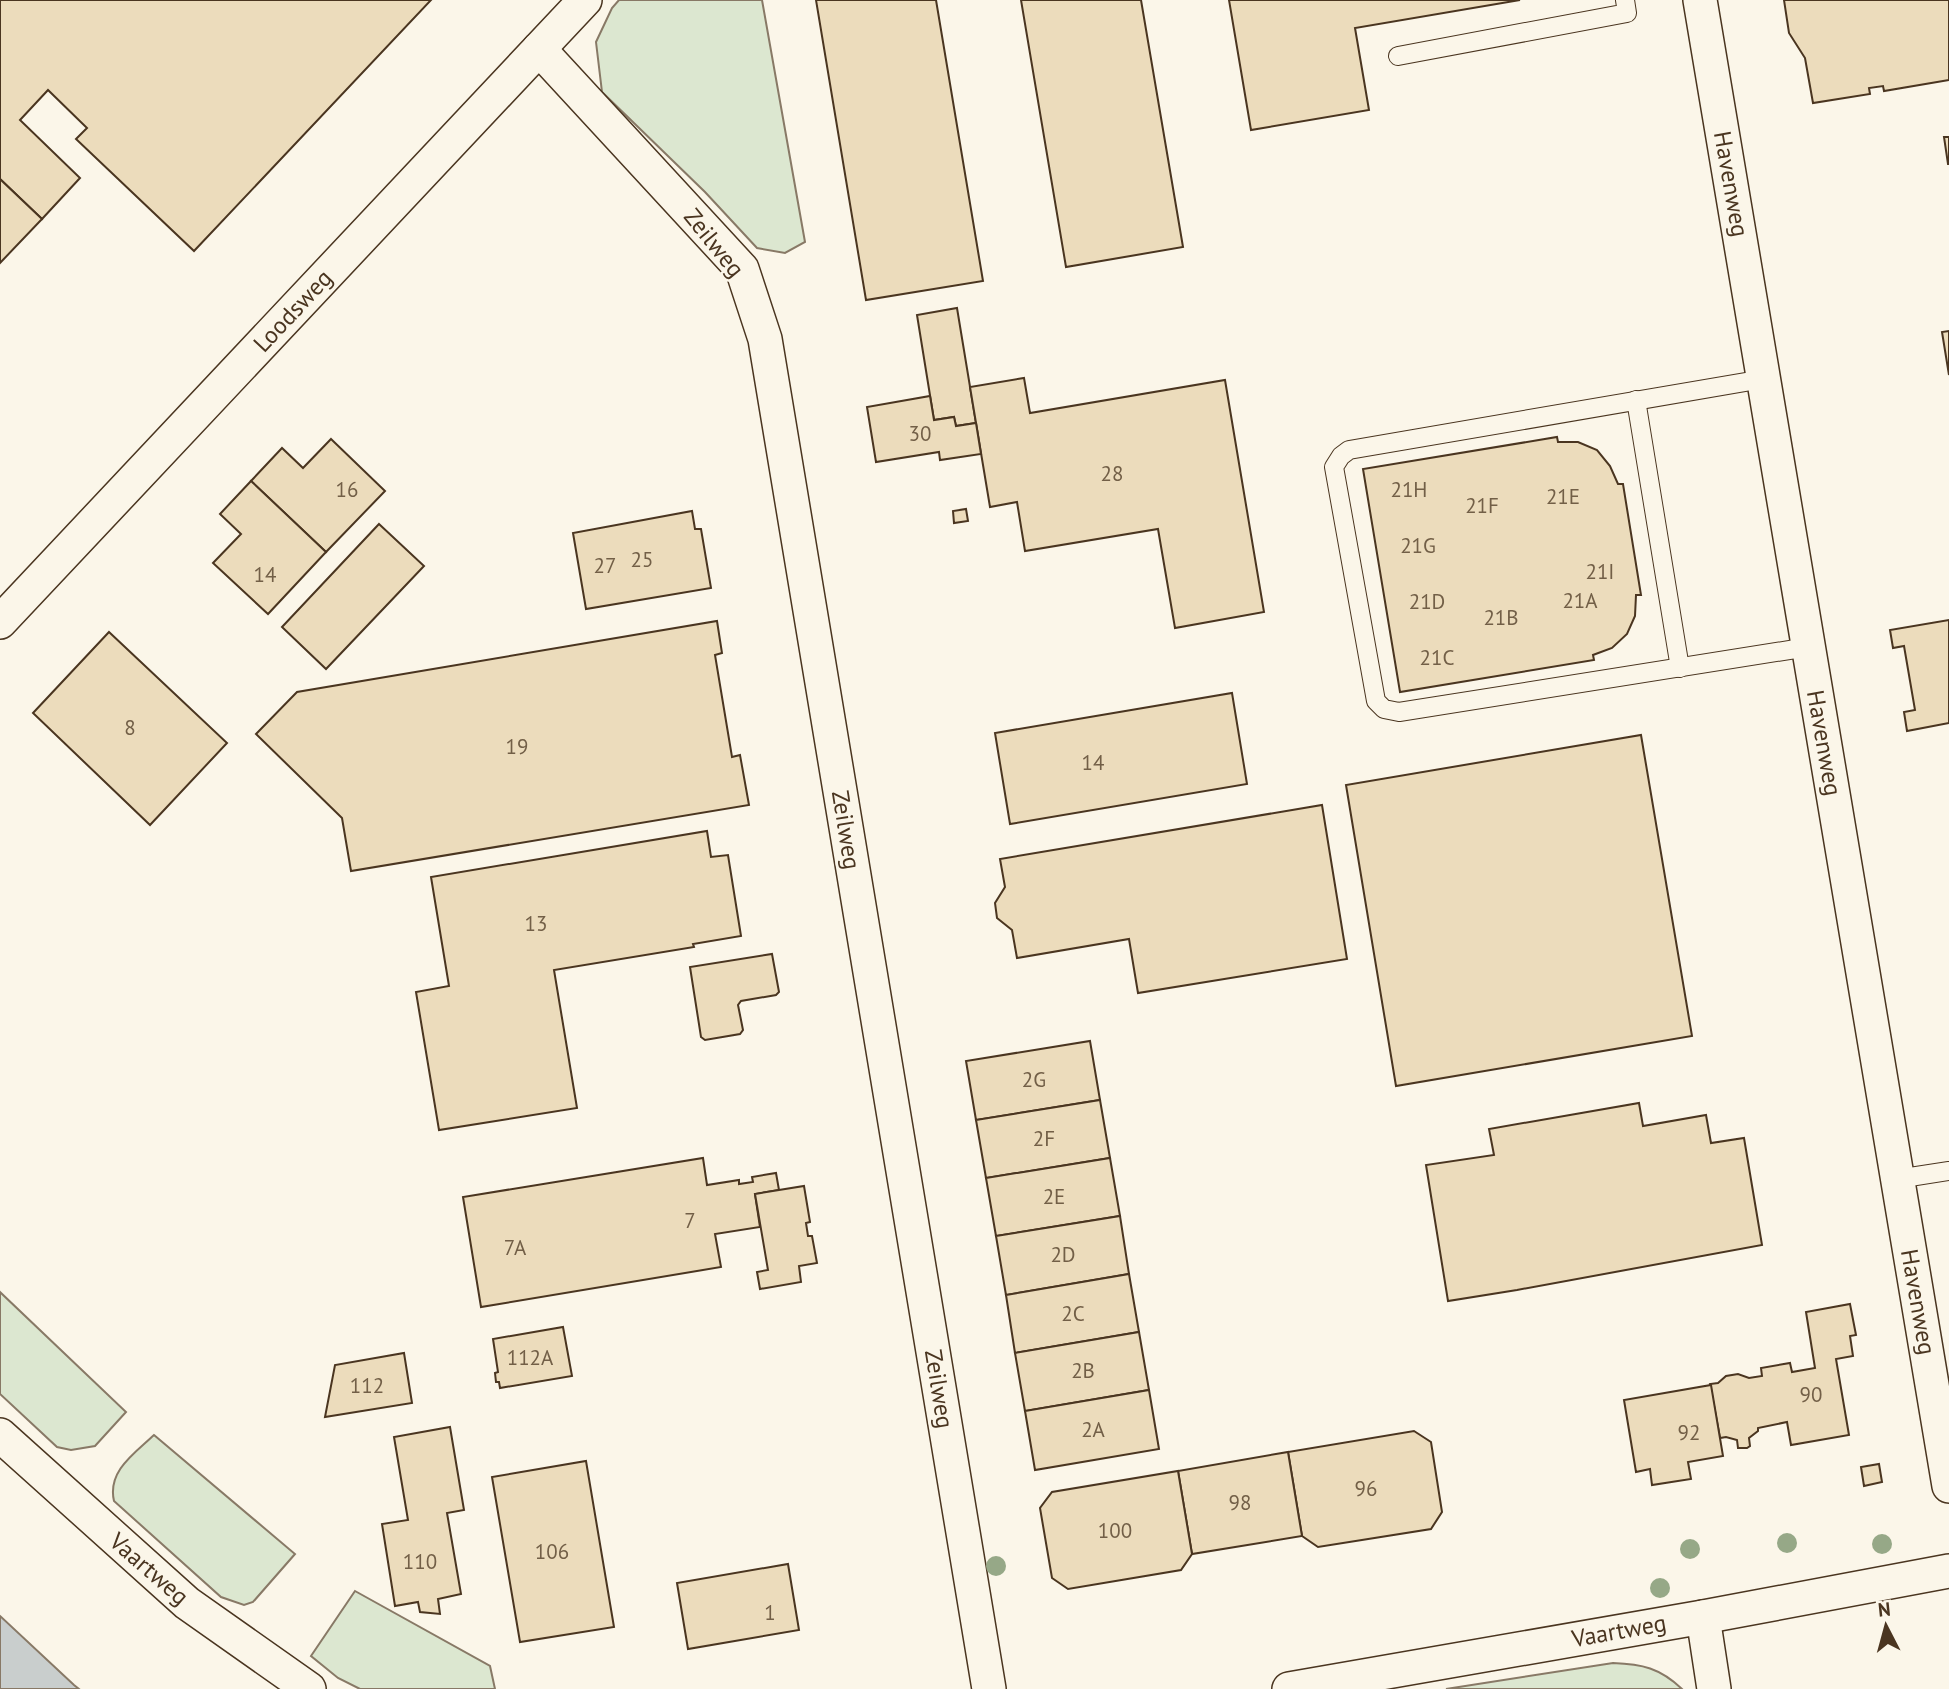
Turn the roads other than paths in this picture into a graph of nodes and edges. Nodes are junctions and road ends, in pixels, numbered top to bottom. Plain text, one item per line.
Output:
1 (585, 0) edge
2 (1625, 0) edge
3 (1700, 0) edge
4 (539, 49) junction
5 (1398, 56) dead end
6 (1763, 379) junction
7 (1636, 400) junction
8 (0, 622) edge
9 (1808, 647) junction
10 (1680, 667) junction
11 (1949, 1171) edge
12 (1898, 1179) junction
13 (7, 1454) edge
14 (1949, 1486) edge
15 (1949, 1571) edge
16 (1703, 1617) junction
17 (309, 1689) edge
18 (989, 1689) edge
19 (1289, 1689) edge
20 (1714, 1689) edge

1 - 4 street, Loodsweg
2 - 5 lane
3 - 6 street, Havenweg
4 - 8 street, Loodsweg
4 - 18 street, Zeilweg
6 - 7 lane
6 - 9 street, Havenweg
7 - 10 lane
7 - 10 lane
9 - 10 lane
9 - 12 street, Havenweg
11 - 12 lane
12 - 14 street, Havenweg
13 - 17 street, Vaartweg
15 - 16 street, Vaartweg
16 - 19 street, Vaartweg
16 - 20 street

